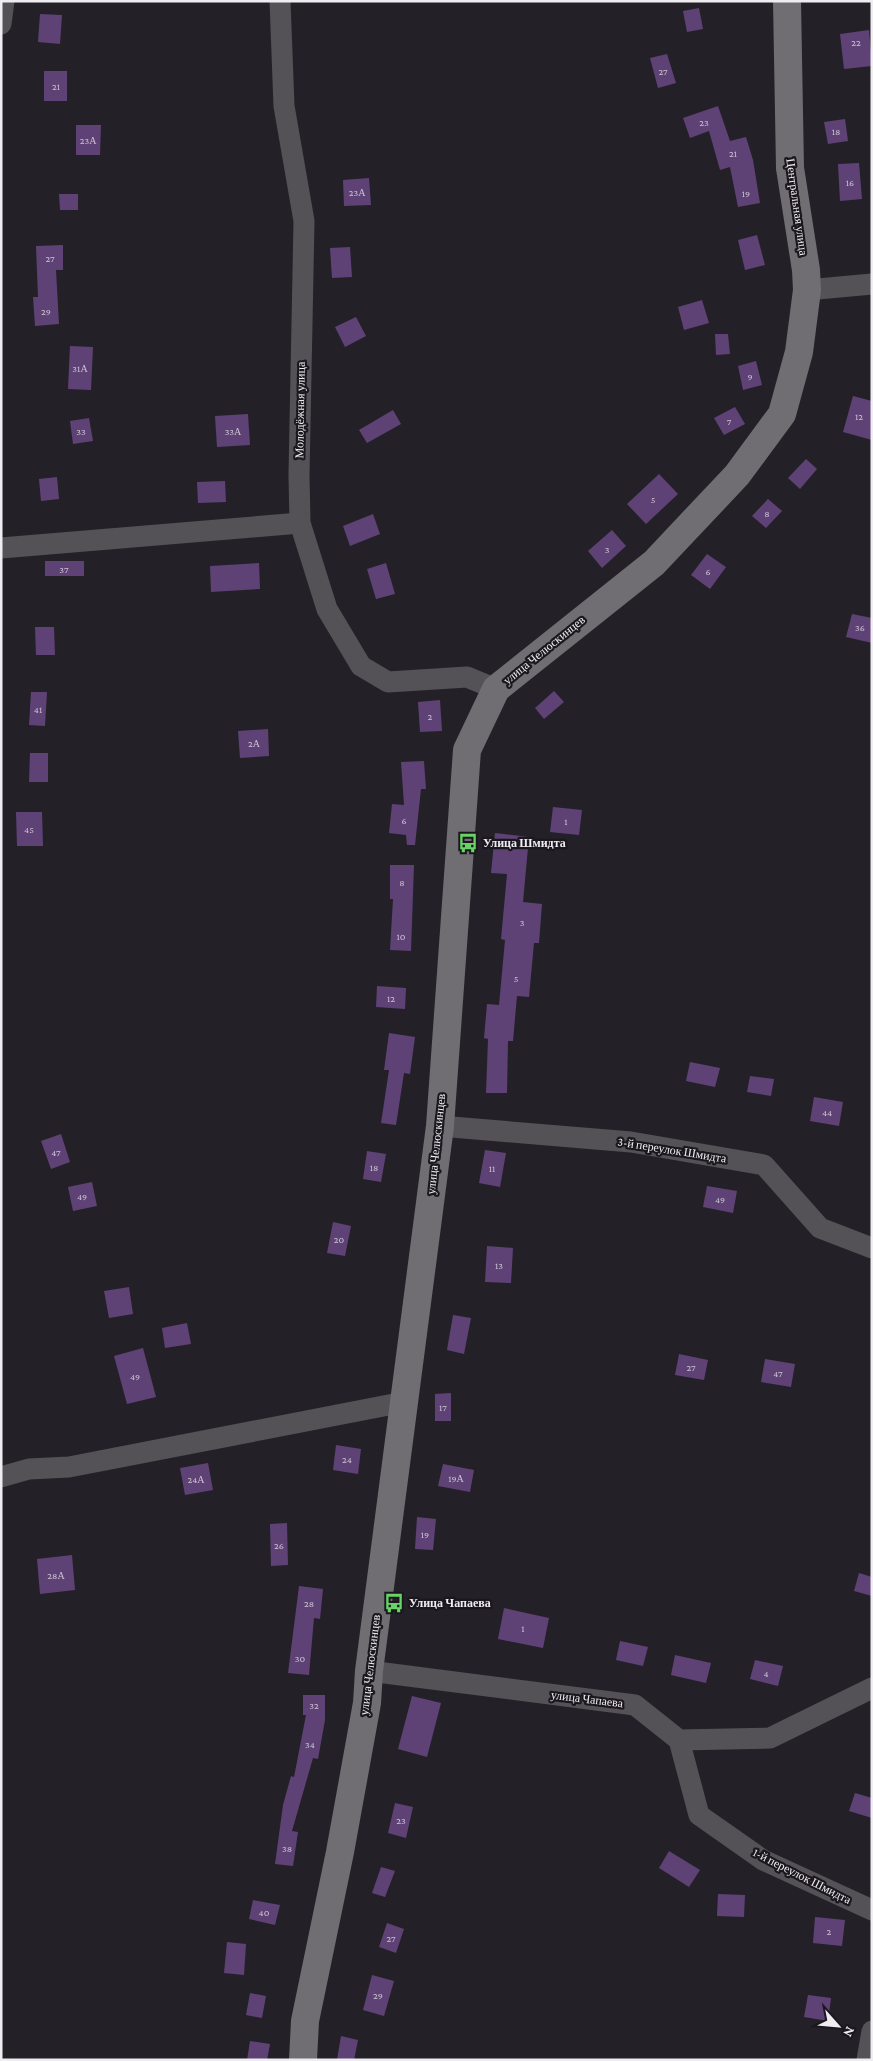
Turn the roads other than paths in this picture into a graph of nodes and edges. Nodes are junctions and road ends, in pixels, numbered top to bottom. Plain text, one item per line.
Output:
1 (4, 1) edge
2 (280, 1) edge
3 (787, 1) edge
4 (1, 24) edge
5 (872, 284) edge
6 (807, 290) junction
7 (798, 352) joint
8 (300, 523) junction
9 (1, 548) edge
10 (496, 689) junction
11 (440, 1126) junction
12 (872, 1248) edge
13 (404, 1402) junction
14 (1, 1477) edge
15 (369, 1671) junction
16 (872, 1688) edge
17 (680, 1740) junction
18 (872, 1910) edge
19 (872, 2031) edge
20 (303, 2060) edge
21 (867, 2060) edge

1 - 4 street
2 - 8 street, Молодёжная улица
3 - 6 street, Центральная улица
5 - 6 street
6 - 7 street, Центральная улица
7 - 10 street, улица Челюскинцев
8 - 9 street
8 - 10 street, Молодёжная улица
10 - 11 street, улица Челюскинцев
11 - 12 street, 3-й переулок Шмидта
11 - 13 street, улица Челюскинцев
13 - 14 street
13 - 15 street, улица Челюскинцев
15 - 17 street, улица Чапаева
15 - 20 street, улица Челюскинцев
16 - 17 street
17 - 18 street, 1-й переулок Шмидта
19 - 21 street

